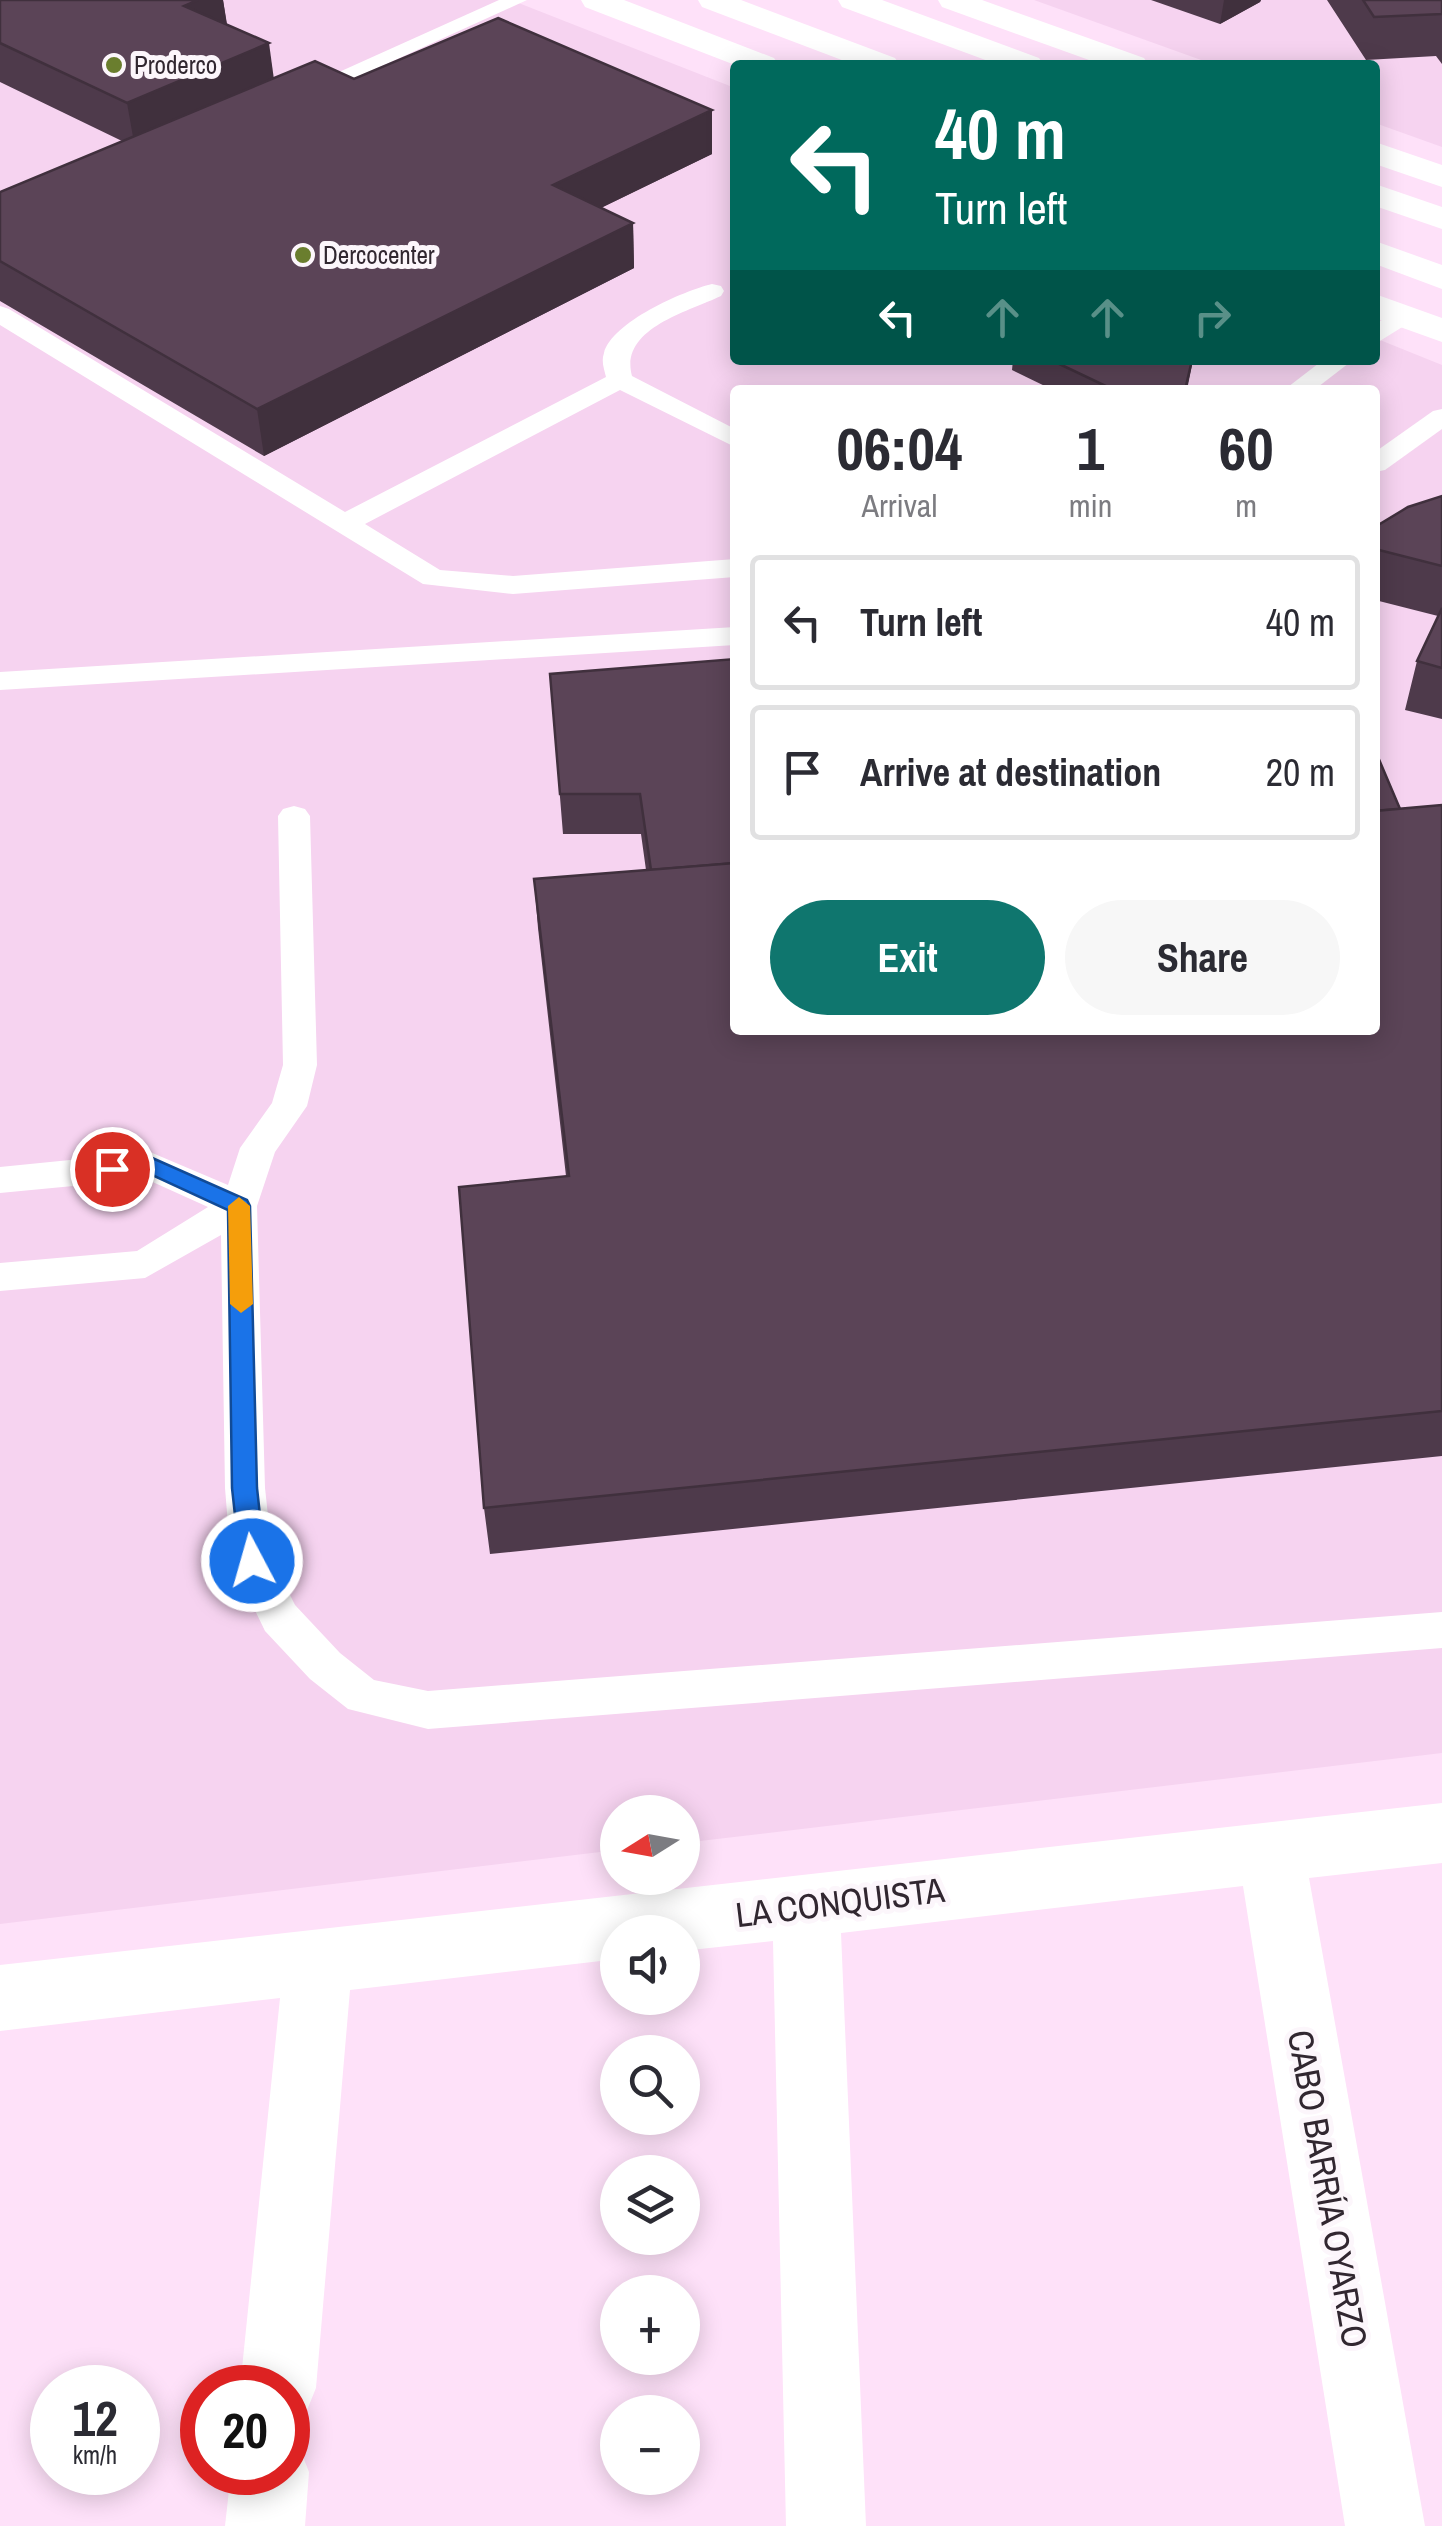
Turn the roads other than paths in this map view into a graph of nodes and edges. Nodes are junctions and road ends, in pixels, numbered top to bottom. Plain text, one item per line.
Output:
1 (516, 0) edge
2 (596, 0) edge
3 (713, 0) edge
4 (853, 0) edge
5 (953, 0) edge
6 (750, 60) edge
7 (871, 60) edge
8 (1015, 60) edge
9 (1119, 60) edge
10 (272, 106) edge
11 (1380, 154) edge
12 (1442, 176) edge
13 (1380, 196) edge
14 (1442, 219) edge
15 (1380, 254) edge
16 (1442, 278) edge
17 (712, 291) dead end
18 (0, 314) edge
19 (1384, 319) edge
20 (1442, 332) edge
21 (1333, 365) edge
22 (620, 380) junction
23 (1304, 385) edge
24 (1442, 417) edge
25 (730, 436) edge
26 (1380, 460) edge
27 (344, 524) junction
28 (730, 568) edge
29 (730, 636) edge
30 (0, 681) edge
31 (294, 816) dead end
32 (0, 1180) edge
33 (239, 1206) junction
34 (0, 1277) edge
35 (1442, 1630) edge
36 (1442, 1832) edge
37 (1272, 1852) junction
38 (806, 1906) junction
39 (318, 1962) junction
40 (0, 1998) edge
41 (280, 2365) edge
42 (268, 2495) edge
43 (265, 2526) edge
44 (826, 2526) edge
45 (1384, 2526) edge

1 - 10 lane
2 - 6 main road
3 - 7 main road
4 - 8 main road
5 - 9 main road
11 - 12 main road
13 - 14 main road
15 - 16 main road
17 - 22 lane
18 - 27 lane
19 - 20 main road
21 - 23 lane
22 - 25 lane
22 - 27 lane
24 - 26 lane
27 - 28 lane
29 - 30 lane
31 - 33 lane
32 - 33 lane
33 - 34 lane
33 - 35 lane
36 - 37 main road, LA CONQUISTA
37 - 38 main road, LA CONQUISTA
37 - 45 main road, CABO BARRÍA OYARZO
38 - 39 main road, LA CONQUISTA
38 - 44 main road
39 - 40 main road, LA CONQUISTA
39 - 41 main road
42 - 43 main road

